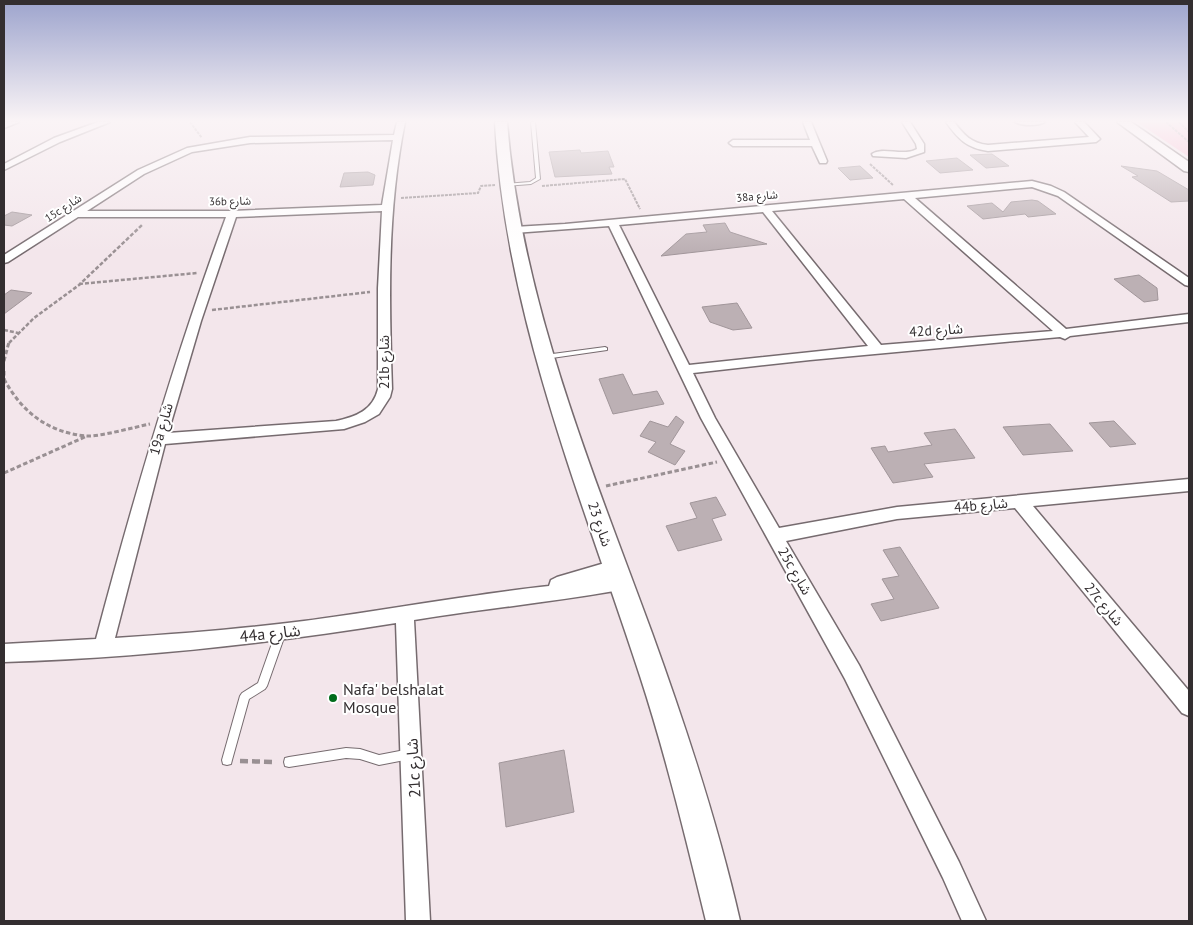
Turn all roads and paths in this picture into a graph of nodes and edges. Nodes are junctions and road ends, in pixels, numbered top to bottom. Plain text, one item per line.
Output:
1 (153, 165) edge
2 (393, 165) edge
3 (504, 165) edge
4 (537, 165) edge
5 (871, 165) edge
6 (506, 185) junction
7 (537, 186) dead end
8 (905, 195) junction
9 (387, 203) junction
10 (765, 208) junction
11 (74, 214) junction
12 (232, 214) junction
13 (153, 215) junction
14 (645, 220) junction
15 (613, 223) junction
16 (514, 233) junction
17 (4, 260) edge
18 (210, 272) junction
19 (1189, 282) edge
20 (79, 284) junction
21 (383, 290) junction
22 (197, 312) junction
23 (1189, 318) edge
24 (4, 330) edge
25 (18, 333) junction
26 (1065, 334) junction
27 (878, 348) junction
28 (605, 349) dead end
29 (545, 357) junction
30 (4, 361) edge
31 (684, 370) junction
32 (4, 371) edge
33 (4, 379) edge
34 (163, 422) junction
35 (87, 436) junction
36 (158, 439) junction
37 (731, 458) junction
38 (4, 473) edge
39 (1189, 485) edge
40 (588, 489) junction
41 (1019, 501) junction
42 (775, 536) junction
43 (618, 574) junction
44 (405, 615) junction
45 (281, 632) junction
46 (103, 648) junction
47 (4, 653) edge
48 (1189, 706) edge
49 (412, 754) junction
50 (227, 760) joint
51 (289, 762) joint
52 (418, 921) edge
53 (723, 921) edge
54 (974, 921) edge

1 - 11 street, 15c شارع
2 - 9 street, 21b شارع
3 - 6 street, شارع 23
4 - 6 lane
5 - 8 path
6 - 9 path
6 - 16 street, شارع 23
7 - 14 path
8 - 10 street, 38a شارع
8 - 19 street, 38a شارع
8 - 26 street
9 - 12 street, 36b شارع
9 - 21 street, 21b شارع
10 - 14 street, 38a شارع
10 - 27 street
11 - 13 street, 36b شارع
11 - 17 street, 15c شارع
12 - 13 street, 36b شارع
12 - 18 street, 19a شارع
13 - 20 path
14 - 15 street, 38a شارع
15 - 16 street, 38a شارع
15 - 31 street, 25c شارع
16 - 29 street, شارع 23
18 - 20 path
18 - 22 street, 19a شارع
20 - 25 path
21 - 22 path
21 - 36 street, 21b شارع
22 - 34 street, 19a شارع
23 - 26 street, 42d شارع
24 - 25 path
25 - 30 path
26 - 27 street, 42d شارع
27 - 31 street, 42d شارع
28 - 29 lane
29 - 40 street, شارع 23
31 - 37 street, 25c شارع
32 - 33 path
33 - 35 path
34 - 35 path
34 - 36 street, 19a شارع
35 - 38 path
36 - 46 street, 19a شارع
37 - 40 path
37 - 42 street, 25c شارع
39 - 41 street, 44b شارع
40 - 43 street, شارع 23
41 - 42 street, 44b شارع
41 - 48 street, 27c شارع
42 - 54 street, 25c شارع
43 - 44 street, 44a شارع
43 - 53 street, شارع 23
44 - 45 street, 44a شارع
44 - 49 street, 21c شارع
45 - 46 street, 44a شارع
45 - 50 lane
46 - 47 street, 44a شارع
49 - 51 lane
49 - 52 street, 21c شارع
50 - 51 path

